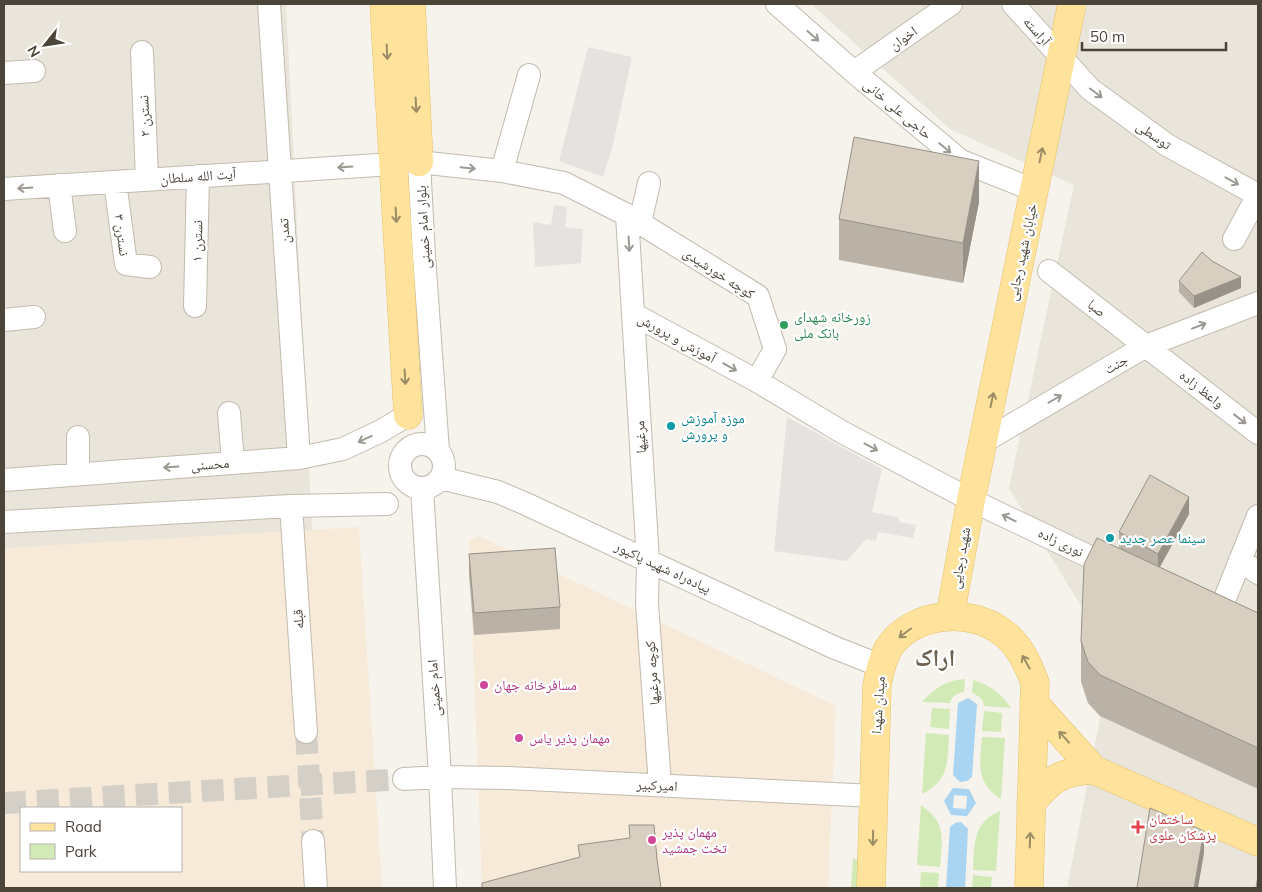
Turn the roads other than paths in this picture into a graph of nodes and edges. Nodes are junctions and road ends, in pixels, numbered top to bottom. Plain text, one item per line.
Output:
1 (269, 4) edge
2 (384, 4) edge
3 (411, 4) edge
4 (777, 4) edge
5 (951, 4) edge
6 (1014, 4) edge
7 (1072, 4) edge
8 (142, 52) dead end
9 (1061, 58) junction
10 (34, 71) dead end
11 (854, 72) junction
12 (4, 73) edge
13 (529, 76) dead end
14 (406, 163) junction
15 (280, 171) junction
16 (502, 171) junction
17 (198, 176) junction
18 (147, 180) junction
19 (115, 182) junction
20 (649, 183) dead end
21 (59, 186) junction
22 (4, 189) edge
23 (1034, 190) junction
24 (1258, 195) edge
25 (634, 219) junction
26 (65, 231) dead end
27 (1234, 239) dead end
28 (150, 267) dead end
29 (1049, 270) dead end
30 (1258, 303) edge
31 (195, 306) dead end
32 (633, 314) junction
33 (34, 317) dead end
34 (4, 320) edge
35 (1146, 346) junction
36 (757, 381) junction
37 (229, 413) dead end
38 (408, 415) junction
39 (1258, 432) edge
40 (78, 437) dead end
41 (983, 442) junction
42 (407, 450) junction
43 (438, 451) junction
44 (299, 458) junction
45 (233, 462) junction
46 (78, 473) junction
47 (442, 478) junction
48 (4, 480) edge
49 (422, 488) junction
50 (971, 500) junction
51 (387, 504) dead end
52 (291, 506) junction
53 (1258, 516) edge
54 (4, 522) edge
55 (648, 560) junction
56 (1240, 560) junction
57 (1258, 573) edge
58 (1131, 576) edge
59 (950, 616) junction
60 (1217, 618) edge
61 (880, 666) junction
62 (1034, 703) junction
63 (306, 732) tunnel mouth
64 (1094, 770) junction
65 (440, 777) junction
66 (404, 779) tunnel mouth
67 (660, 785) junction
68 (874, 796) junction
69 (1031, 803) junction
70 (313, 841) tunnel mouth
71 (1258, 842) edge
72 (316, 888) edge
73 (445, 888) edge
74 (871, 888) edge
75 (1029, 888) edge

1 - 15 street, تمدن
2 -> 14 main road, بلوار امام خمینی
3 -> 14 main road, بلوار امام خمینی
4 -> 11 street, حاجی علی خانی
5 - 11 street, اخوان
6 - 9 street, آراسته
7 - 9 main road, خیابان شهید رجایی
8 - 18 street, نسترن ۲
23 -> 9 main road, خیابان شهید رجایی
9 -> 24 street, توسطی
10 - 12 street
11 -> 23 street, حاجی علی خانی
13 - 16 street
14 -> 15 street, آیت الله سلطان
14 -> 16 street
14 -> 38 main road, بلوار امام خمینی
14 - 43 street, بلوار امام خمینی
15 - 17 street, آیت الله سلطان
15 - 44 street, تمدن
16 - 25 street
17 - 18 street, آیت الله سلطان
17 - 31 street, نسترن ۱
18 - 19 street, آیت الله سلطان
19 - 21 street, آیت الله سلطان
19 - 28 street, نسترن ۳
20 - 25 street, آموزش و پرورش
21 -> 22 street, آیت الله سلطان
21 - 26 street
41 -> 23 main road, خیابان شهید رجایی
24 - 27 street
25 -> 32 street, آموزش و پرورش
25 - 36 street, کوچه خورشیدی
29 - 35 street, صبا
35 -> 30 street, جنت
32 -> 36 street, آموزش و پرورش
32 - 55 street, مرغیها
33 - 34 street
35 -> 39 street, واعظ زاده
41 -> 35 street, جنت
36 -> 50 street, آموزش و پرورش
37 - 45 street
38 - 42 street, بلوار امام خمینی
38 -> 44 street, محسنی
40 - 46 street
41 - 50 main road, خیابان شهید رجایی
42 - 43 street
42 - 49 street
43 - 47 street
44 - 45 street, محسنی
45 -> 46 street, محسنی
46 - 48 street, محسنی
47 - 49 street
47 - 55 street, پیاده‌راه شهید پاکپور
49 - 65 street, امام خمینی
58 -> 50 street, نوری زاده
50 - 59 main road, شهید رجایی
51 - 52 street
52 - 54 street
52 - 63 street, قبله
53 - 56 street
55 - 61 street, پیاده‌راه شهید پاکپور
55 - 67 street, کوچه مرغیها
56 - 57 street
56 - 60 street
59 -> 61 main road, میدان شهدا
62 -> 59 main road, میدان شهدا
61 - 68 main road, میدان شهدا
64 -> 62 main road
62 - 69 main road, میدان شهدا
64 - 69 main road
64 - 71 main road
65 - 66 street, امیرکبیر
65 - 67 street, امیرکبیر
65 - 73 street, امام خمینی
67 - 68 street, امیرکبیر
68 -> 74 main road, میدان شهدا
75 -> 69 main road, میدان شهدا
70 - 72 street

